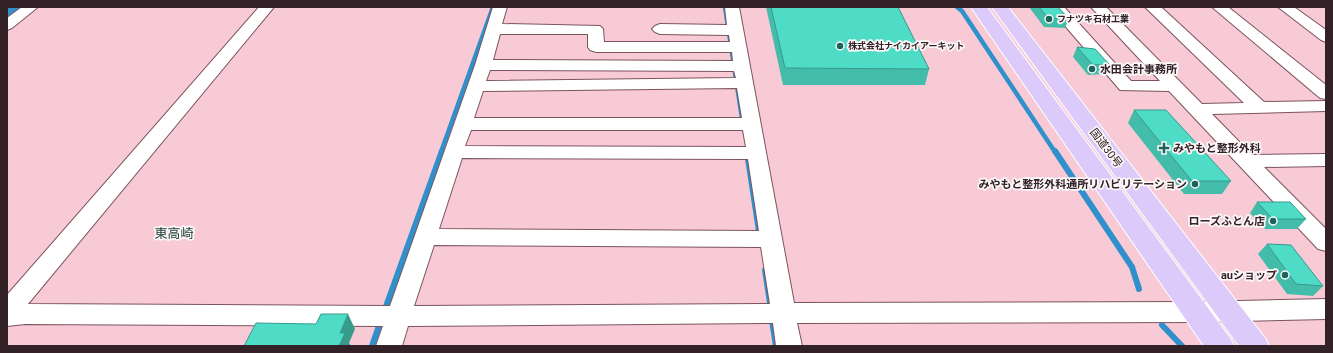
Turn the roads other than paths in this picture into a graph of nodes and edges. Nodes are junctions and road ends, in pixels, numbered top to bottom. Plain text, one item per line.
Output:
1 (12, 7) edge
2 (31, 7) edge
3 (267, 7) edge
4 (500, 7) edge
5 (732, 7) edge
6 (979, 7) edge
7 (1000, 7) edge
8 (1056, 7) edge
9 (1098, 7) edge
10 (1152, 7) edge
11 (1219, 7) edge
12 (1285, 7) edge
13 (7, 10) edge
14 (7, 25) edge
15 (493, 29) junction
16 (660, 29) dead end
17 (1326, 36) edge
18 (735, 56) junction
19 (483, 65) junction
20 (477, 86) junction
21 (1174, 86) junction
22 (1326, 94) edge
23 (1326, 106) edge
24 (1259, 108) junction
25 (1197, 109) junction
26 (464, 124) junction
27 (745, 124) junction
28 (454, 152) junction
29 (750, 153) junction
30 (1326, 160) edge
31 (1248, 161) junction
32 (1317, 224) edge
33 (426, 237) junction
34 (763, 239) junction
35 (1326, 243) edge
36 (1326, 309) edge
37 (1229, 311) junction
38 (7, 312) edge
39 (1195, 312) junction
40 (783, 313) junction
41 (7, 316) edge
42 (387, 316) junction
43 (389, 346) edge
44 (789, 346) edge
45 (1220, 346) edge
46 (1255, 346) edge

1 - 13 street
2 - 14 street
3 - 38 street
4 - 15 street
5 - 18 street
6 - 39 highway, 国道30号
7 - 37 highway, 国道30号
8 - 21 street
9 - 21 street
10 - 24 street
11 - 22 street
12 - 17 street
15 - 18 street
15 - 19 street
16 - 18 street
18 - 19 street
18 - 20 street
18 - 27 street
19 - 20 street
20 - 26 street
21 - 25 street
23 - 24 street
24 - 25 street
25 - 31 street
26 - 27 street
26 - 28 street
27 - 29 street
28 - 29 street
28 - 33 street
29 - 34 street
30 - 31 street
31 - 32 street
32 - 35 street
33 - 34 street
33 - 42 street
34 - 40 street
36 - 37 street
37 - 39 street
37 - 46 highway, 国道30号
39 - 40 street
39 - 45 highway, 国道30号
40 - 42 street
40 - 44 street
41 - 42 street
42 - 43 street

